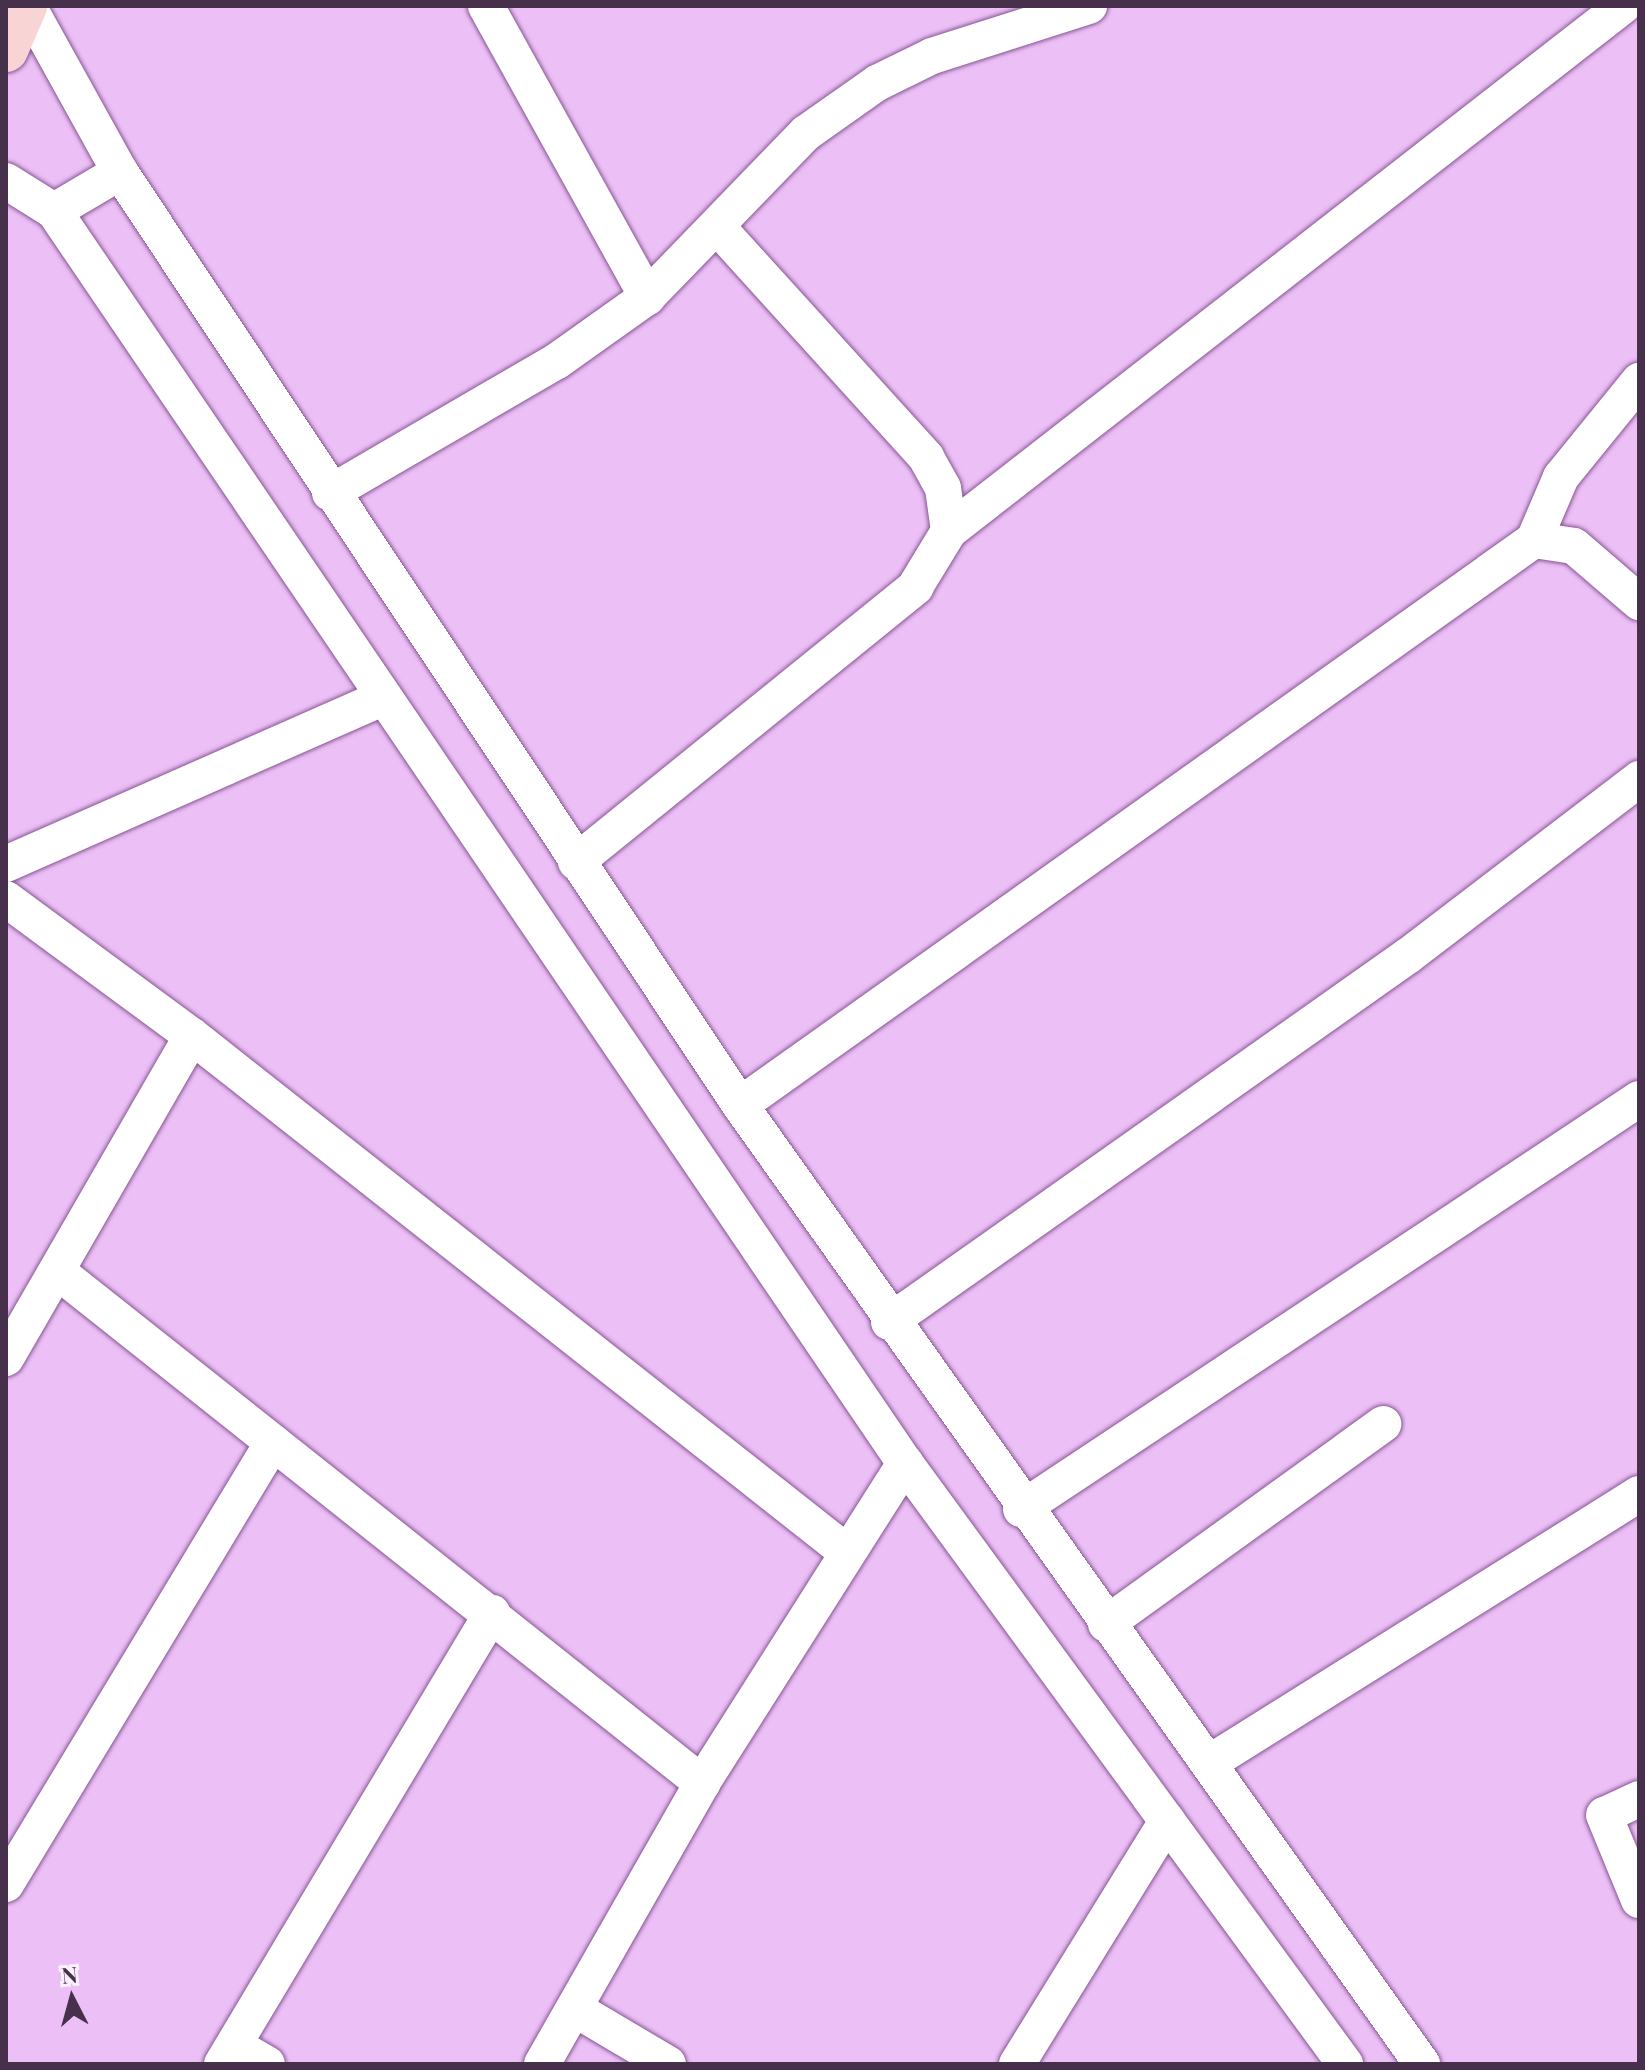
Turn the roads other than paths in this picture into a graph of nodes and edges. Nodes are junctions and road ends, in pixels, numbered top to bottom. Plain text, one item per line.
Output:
1 (27, 6) edge
2 (486, 6) edge
3 (1089, 6) edge
4 (1623, 6) edge
5 (1050, 12) edge
6 (6, 50) edge
7 (120, 172) junction
8 (6, 181) edge
9 (54, 211) junction
10 (720, 230) junction
11 (647, 297) junction
12 (1639, 381) edge
13 (330, 493) junction
14 (949, 531) junction
15 (1534, 540) junction
16 (1639, 602) edge
17 (384, 697) junction
18 (1639, 779) edge
19 (576, 862) junction
20 (6, 864) edge
21 (6, 899) edge
22 (192, 1036) junction
23 (1639, 1099) edge
24 (740, 1105) junction
25 (57, 1271) junction
26 (889, 1322) junction
27 (6, 1358) edge
28 (1383, 1424) dead end
29 (273, 1442) junction
30 (905, 1463) junction
31 (1639, 1494) edge
32 (1021, 1509) junction
33 (844, 1550) junction
34 (492, 1613) junction
35 (1106, 1624) junction
36 (1209, 1763) junction
37 (702, 1783) junction
38 (1639, 1799) edge
39 (1167, 1821) junction
40 (6, 1884) edge
41 (1639, 1900) edge
42 (575, 2009) junction
43 (228, 2054) edge
44 (267, 2064) edge
45 (542, 2064) edge
46 (668, 2064) edge
47 (1017, 2064) edge
48 (1345, 2064) edge
49 (1422, 2064) edge

1 - 6 main road
1 - 7 street
2 - 11 street
3 - 5 street
4 - 14 street
5 - 10 street
7 - 9 street
7 - 13 street
8 - 9 street
9 - 17 street
10 - 11 street
10 - 14 street
11 - 13 street
12 - 15 street
13 - 19 street
14 - 19 street
15 - 16 street
15 - 24 street
17 - 20 street
17 - 30 street
18 - 26 street
19 - 24 street
21 - 22 street
22 - 25 street
22 - 33 street
23 - 32 street
24 - 26 street
25 - 27 street
25 - 29 street
26 - 32 street
28 - 35 street
29 - 34 street
29 - 40 street
30 - 33 street
30 - 39 street
31 - 36 street
32 - 35 street
33 - 37 street
34 - 37 street
34 - 43 street
35 - 36 street
36 - 49 street
37 - 42 street
38 - 41 street
39 - 47 street
39 - 48 street
42 - 45 street
42 - 46 street
43 - 44 street

